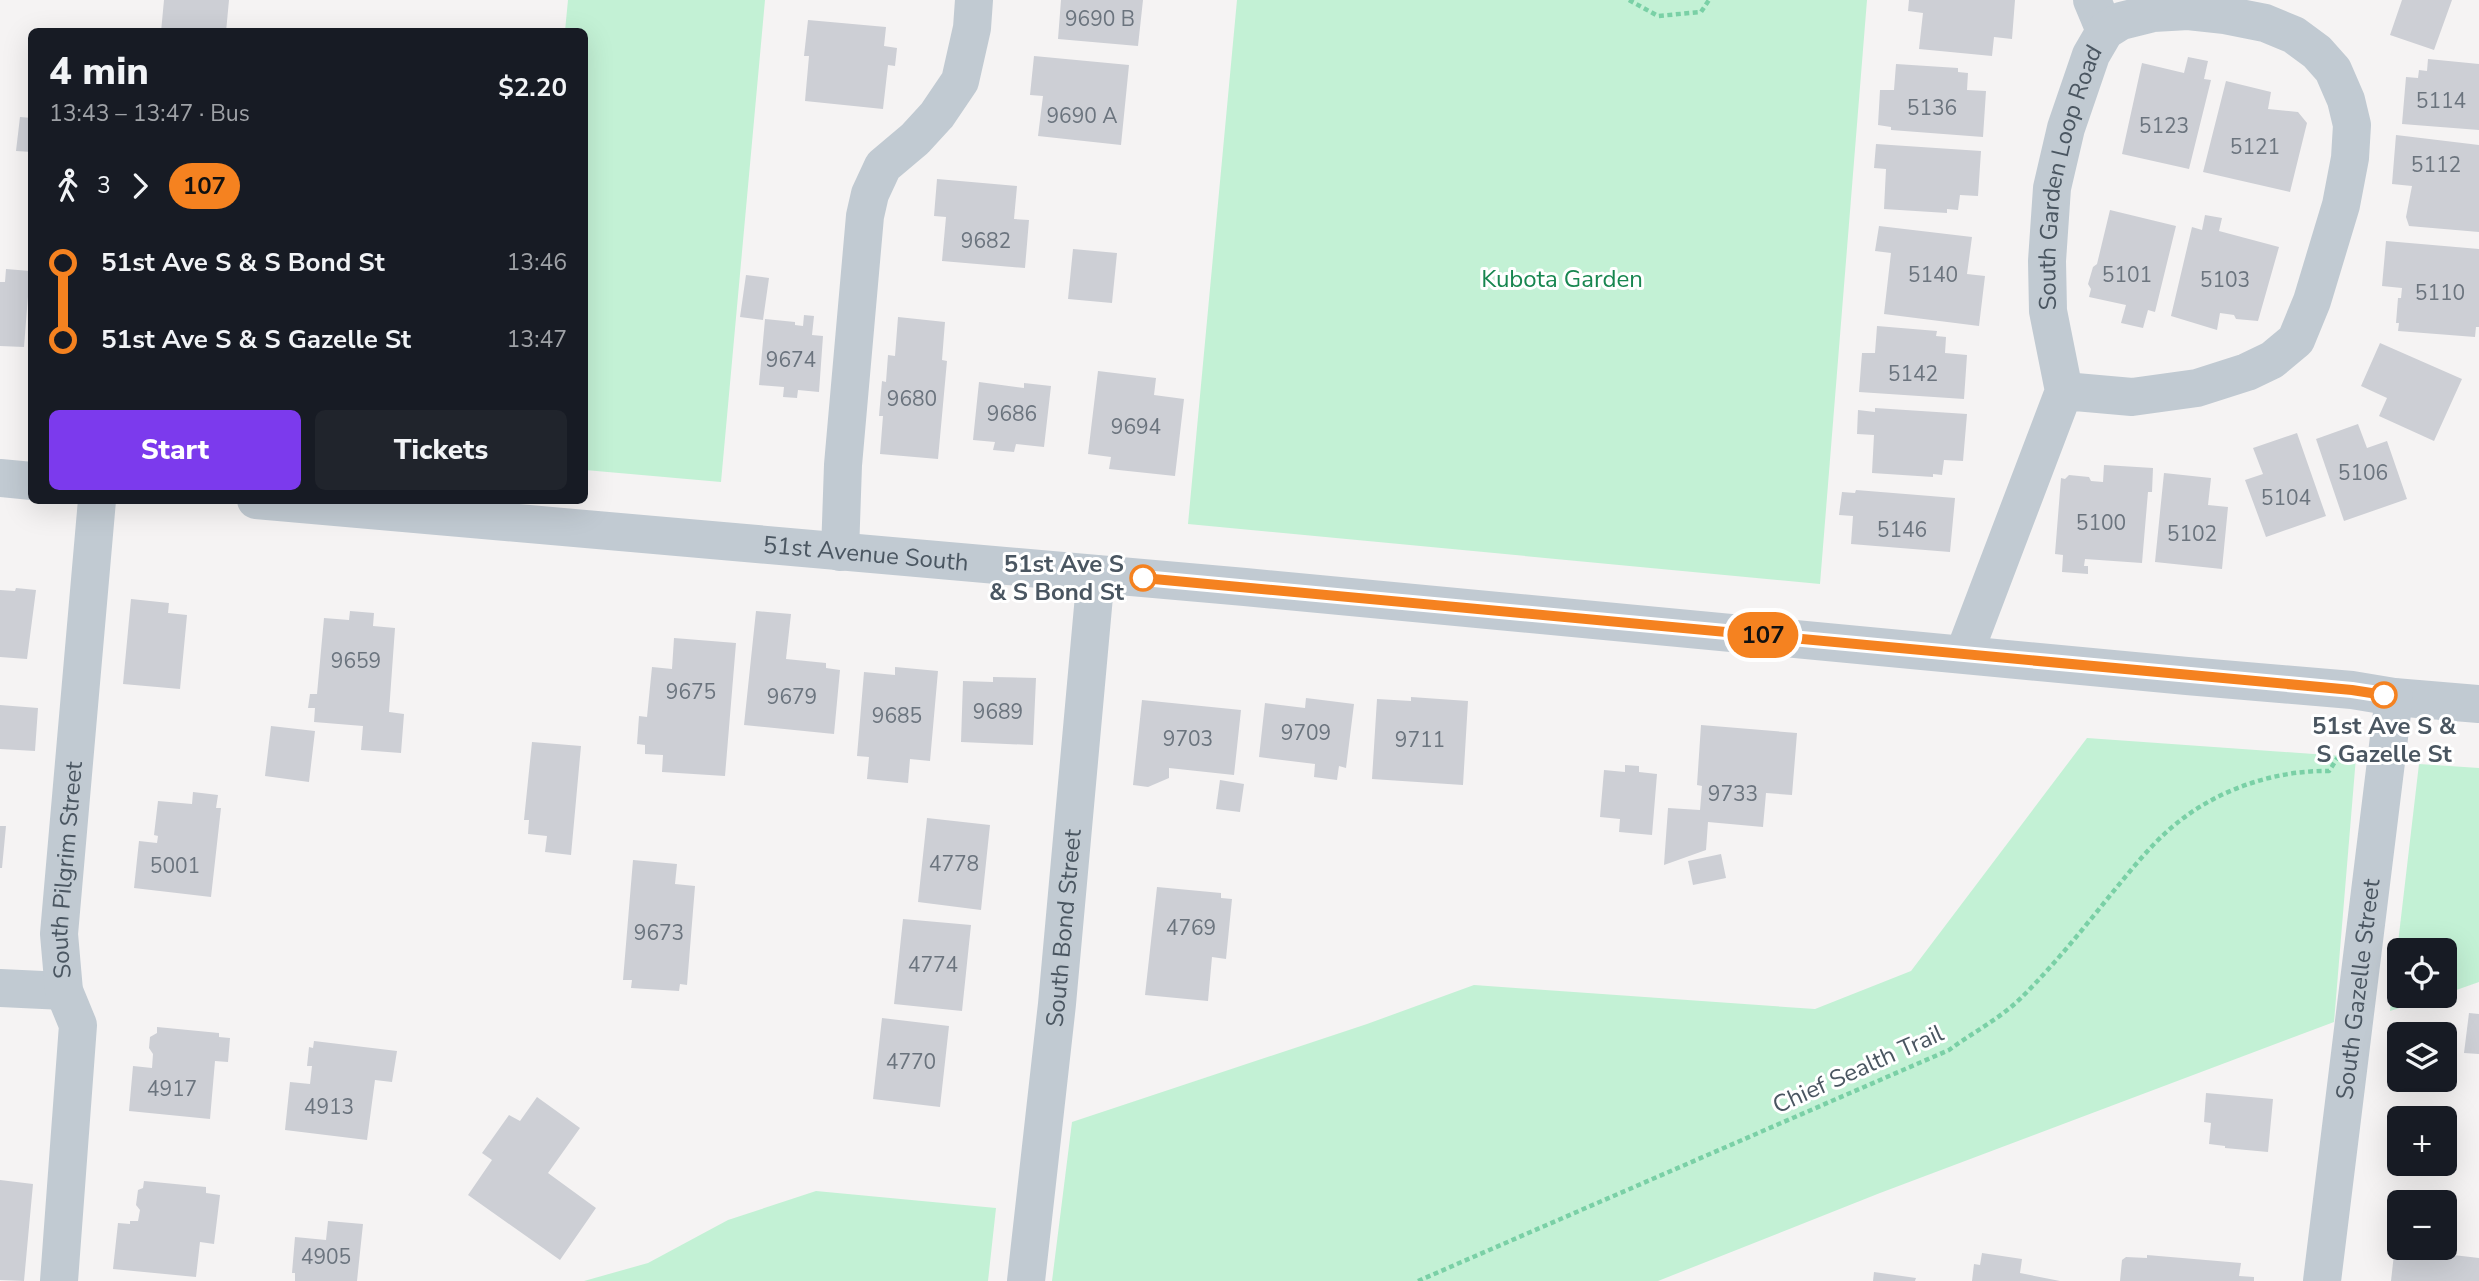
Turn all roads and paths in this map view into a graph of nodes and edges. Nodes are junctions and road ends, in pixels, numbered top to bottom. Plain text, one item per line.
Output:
1 (974, 0) edge
2 (1629, 0) edge
3 (1709, 0) edge
4 (2099, 16) edge
5 (2064, 391) junction
6 (0, 478) edge
7 (28, 481) edge
8 (97, 504) edge
9 (301, 504) edge
10 (840, 552) junction
11 (1097, 574) junction
12 (1965, 654) junction
13 (2394, 696) junction
14 (2479, 704) edge
15 (2349, 741) dead end
16 (0, 988) edge
17 (65, 991) junction
18 (59, 1281) edge
19 (1026, 1281) edge
20 (1418, 1281) edge
21 (2322, 1281) edge

1 - 10 street
2 - 3 path
4 - 5 street, South Garden Loop Road
4 - 5 street, South Garden Loop Road
5 - 12 street
6 - 7 street
8 - 17 street, South Pilgrim Street
9 - 10 street, 51st Avenue South
10 - 11 street, 51st Avenue South
11 - 12 street, 51st Avenue South
11 - 19 street, South Bond Street
12 - 13 street, 51st Avenue South
13 - 14 street, 51st Avenue South
13 - 21 street, South Gazelle Street
15 - 20 path, Chief Sealth Trail
16 - 17 street
17 - 18 street, South Pilgrim Street

